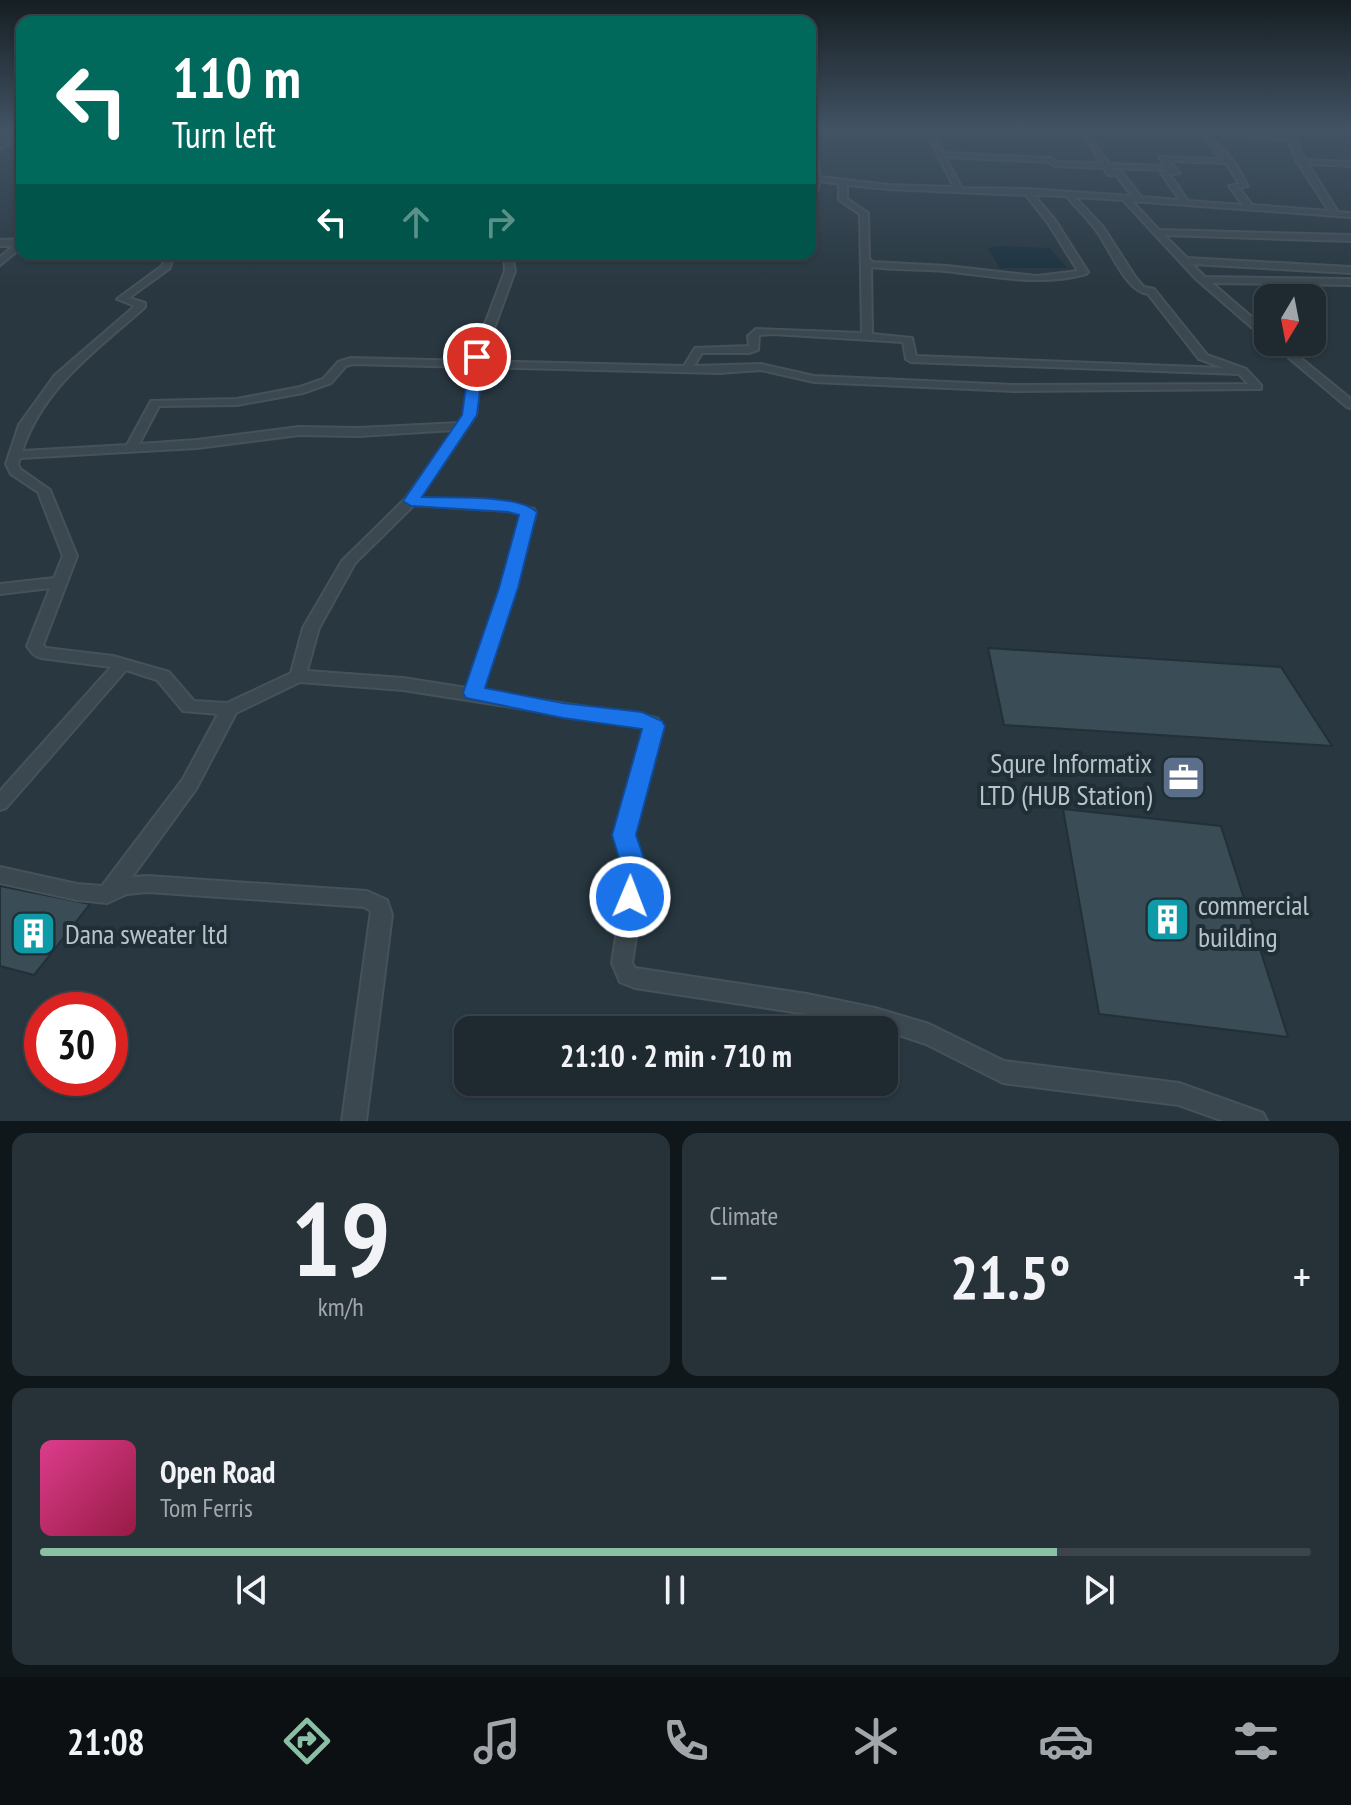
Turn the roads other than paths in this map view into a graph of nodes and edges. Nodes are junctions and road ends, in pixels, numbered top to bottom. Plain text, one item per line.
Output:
1 (843, 183) edge
2 (848, 183) edge
3 (955, 183) edge
4 (1125, 183) edge
5 (1172, 183) edge
6 (1242, 183) edge
7 (1319, 183) edge
8 (959, 190) junction
9 (1027, 191) junction
10 (1068, 194) junction
11 (1125, 198) junction
12 (1138, 199) junction
13 (1186, 203) junction
14 (1249, 207) junction
15 (1346, 216) edge
16 (1156, 232) junction
17 (1351, 238) edge
18 (16, 247) edge
19 (169, 260) edge
20 (509, 260) edge
21 (1185, 261) junction
22 (0, 262) edge
23 (866, 262) junction
24 (1351, 270) edge
25 (1203, 280) junction
26 (1351, 282) edge
27 (1254, 324) edge
28 (867, 336) junction
29 (1292, 356) edge
30 (476, 365) junction
31 (687, 369) junction
32 (1244, 372) junction
33 (1351, 405) edge
34 (464, 426) junction
35 (131, 448) junction
36 (15, 455) junction
37 (411, 501) junction
38 (61, 582) junction
39 (0, 589) edge
40 (117, 662) junction
41 (298, 676) junction
42 (473, 693) junction
43 (229, 709) junction
44 (0, 803) edge
45 (0, 875) edge
46 (107, 895) junction
47 (354, 1121) edge
48 (1255, 1121) edge

1 - 23 street
2 - 8 street
3 - 8 street
4 - 12 street
5 - 13 street
6 - 14 street
7 - 15 street
8 - 9 street
9 - 10 street
9 - 23 street
10 - 11 street
10 - 32 street
11 - 12 street
11 - 16 street
12 - 13 street
13 - 14 street
14 - 15 street
16 - 17 street
16 - 21 street
18 - 22 street
19 - 36 street
20 - 30 street
21 - 24 street
21 - 25 street
23 - 28 street
25 - 26 street
25 - 27 street
28 - 31 street
28 - 32 street
29 - 33 street
30 - 31 street
30 - 34 street
30 - 35 street
31 - 32 street
34 - 35 street
34 - 37 street
35 - 36 street
36 - 38 street
37 - 41 street
37 - 42 street
38 - 39 street
38 - 40 street
40 - 43 street
40 - 44 street
41 - 42 street
41 - 43 street
42 - 48 street
43 - 46 street
45 - 46 street
46 - 47 street

